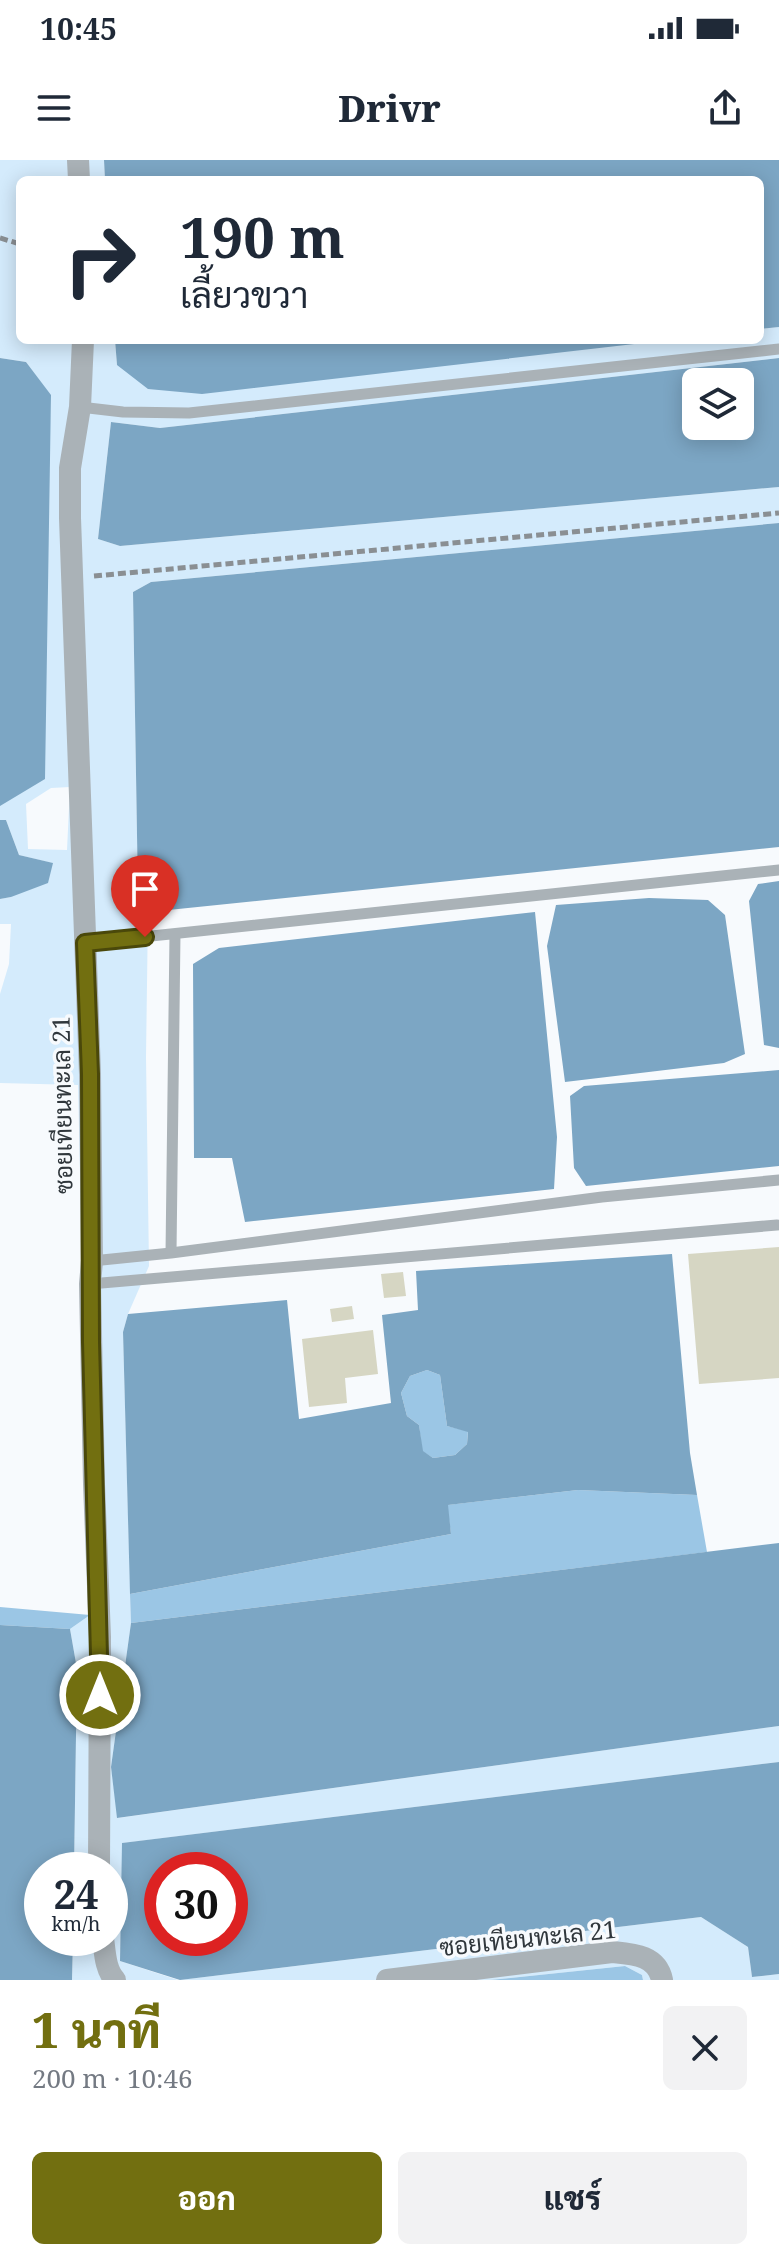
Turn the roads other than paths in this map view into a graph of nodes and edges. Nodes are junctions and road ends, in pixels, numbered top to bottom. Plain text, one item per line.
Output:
1 (83, 344) edge
2 (779, 349) edge
3 (80, 407) junction
4 (779, 870) edge
5 (175, 934) junction
6 (85, 943) junction
7 (779, 1180) edge
8 (777, 1225) dead end
9 (171, 1253) junction
10 (92, 1261) junction
11 (90, 1284) junction
12 (99, 1852) edge
13 (105, 1956) edge
14 (115, 1980) edge
15 (387, 1980) edge
16 (662, 1980) edge

1 - 3 street, ซอยเทียนทะเล 21
2 - 3 lane
3 - 6 street, ซอยเทียนทะเล 21
4 - 5 lane
5 - 6 lane
5 - 9 lane
6 - 10 street, ซอยเทียนทะเล 21
7 - 9 lane
8 - 11 lane
9 - 10 lane
10 - 11 street, ซอยเทียนทะเล 21
11 - 12 street, ซอยเทียนทะเล 21
13 - 14 street
15 - 16 street, ซอยเทียนทะเล 21

